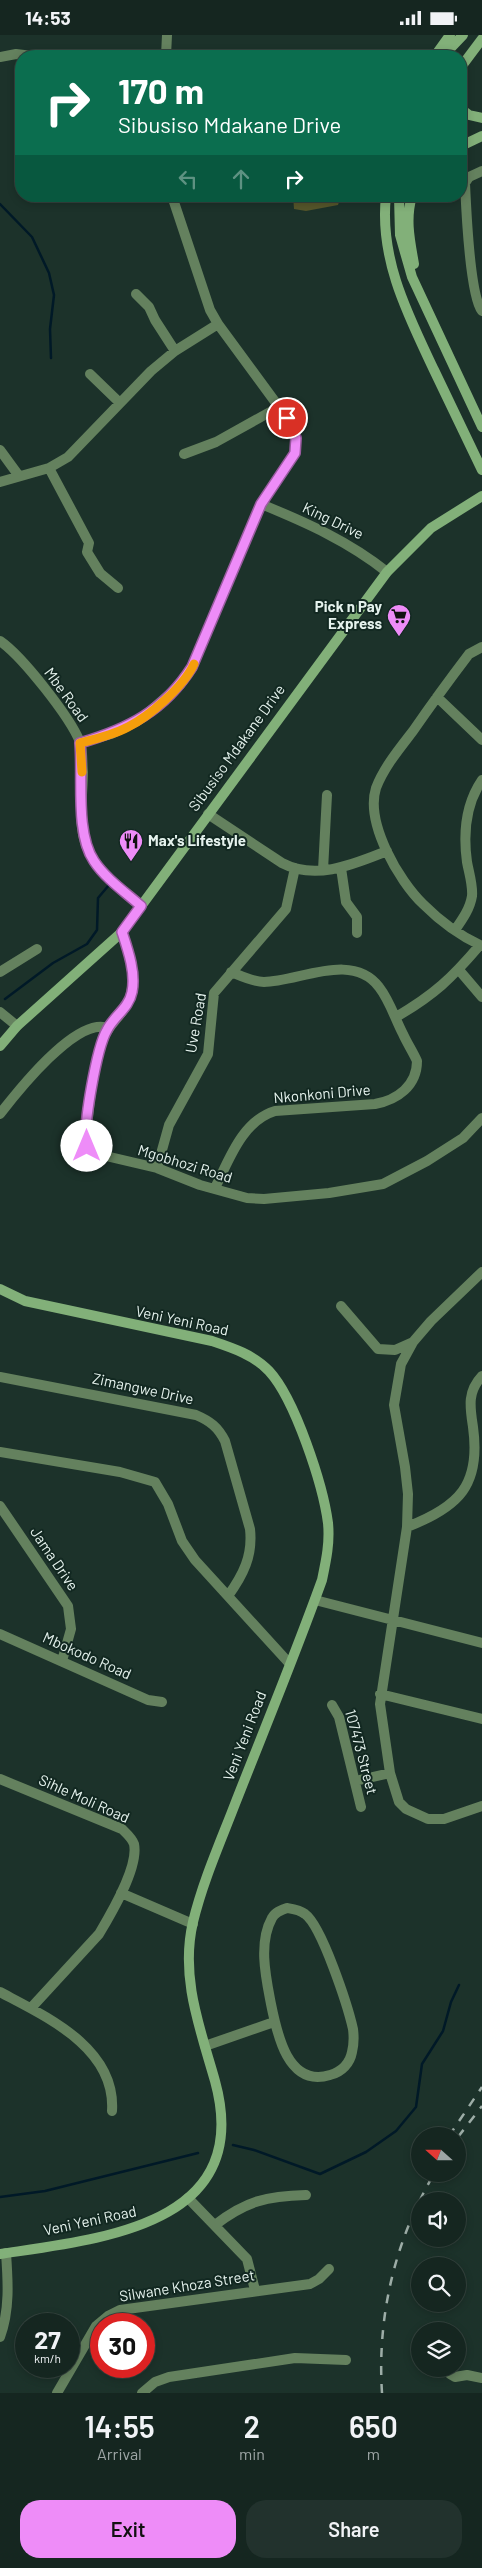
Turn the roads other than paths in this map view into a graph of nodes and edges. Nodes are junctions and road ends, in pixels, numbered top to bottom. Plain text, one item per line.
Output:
1 (167, 35) edge
2 (450, 35) edge
3 (463, 35) edge
4 (482, 38) edge
5 (166, 50) edge
6 (439, 50) edge
7 (448, 50) edge
8 (467, 52) edge
9 (15, 54) edge
10 (0, 57) edge
11 (467, 59) edge
12 (467, 114) edge
13 (482, 118) edge
14 (482, 136) edge
15 (467, 143) edge
16 (482, 171) edge
17 (467, 180) edge
18 (174, 202) edge
19 (386, 202) edge
20 (399, 202) edge
21 (411, 202) edge
22 (466, 202) edge
23 (418, 292) junction
24 (136, 294) dead end
25 (482, 311) edge
26 (218, 324) junction
27 (175, 351) junction
28 (90, 374) dead end
29 (120, 403) junction
30 (279, 407) junction
31 (482, 427) edge
32 (0, 450) edge
33 (184, 454) dead end
34 (49, 467) junction
35 (482, 470) edge
36 (19, 476) junction
37 (0, 482) edge
38 (482, 496) edge
39 (261, 504) junction
40 (387, 572) junction
41 (118, 588) dead end
42 (0, 641) edge
43 (482, 647) edge
44 (437, 697) junction
45 (482, 740) edge
46 (80, 743) junction
47 (482, 780) edge
48 (327, 795) dead end
49 (208, 814) junction
50 (387, 851) junction
51 (295, 868) junction
52 (341, 868) junction
53 (323, 871) junction
54 (141, 906) junction
55 (455, 930) junction
56 (122, 932) junction
57 (357, 933) dead end
58 (481, 945) edge
59 (37, 949) dead end
60 (459, 969) junction
61 (0, 972) edge
62 (231, 972) junction
63 (482, 997) edge
64 (0, 1012) edge
65 (396, 1017) junction
66 (16, 1026) junction
67 (108, 1028) junction
68 (0, 1046) edge
69 (0, 1113) edge
70 (482, 1118) edge
71 (157, 1168) junction
72 (215, 1188) junction
73 (482, 1272) edge
74 (0, 1289) edge
75 (341, 1306) dead end
76 (413, 1342) junction
77 (482, 1376) edge
78 (0, 1377) edge
79 (0, 1452) edge
80 (0, 1506) edge
81 (407, 1527) junction
82 (228, 1597) junction
83 (315, 1600) junction
84 (394, 1622) junction
85 (0, 1634) edge
86 (482, 1643) edge
87 (62, 1661) junction
88 (289, 1663) junction
89 (380, 1694) junction
90 (162, 1702) dead end
91 (332, 1705) dead end
92 (482, 1719) edge
93 (390, 1773) junction
94 (0, 1779) edge
95 (355, 1781) junction
96 (482, 1806) edge
97 (361, 1807) dead end
98 (121, 1893) junction
99 (193, 1924) junction
100 (0, 1992) edge
101 (31, 2008) junction
102 (274, 2022) junction
103 (205, 2046) junction
104 (112, 2111) dead end
105 (306, 2195) dead end
106 (188, 2198) junction
107 (215, 2225) junction
108 (3, 2253) edge
109 (328, 2269) dead end
110 (255, 2290) junction
111 (0, 2337) edge
112 (346, 2360) dead end
113 (466, 2375) edge
114 (482, 2377) edge
115 (57, 2393) edge
116 (142, 2393) edge

1 - 5 street
2 - 6 street
3 - 7 street
4 - 8 street
4 - 11 street
9 - 10 street
12 - 13 street
14 - 15 street
16 - 17 street
18 - 26 street
19 - 35 street
20 - 23 street
21 - 23 street
22 - 25 street
23 - 31 street
24 - 27 street
26 - 27 street
26 - 30 street
27 - 29 street
28 - 29 street
29 - 34 street
30 - 33 street
30 - 39 street
32 - 36 street
34 - 36 street
34 - 41 street
36 - 37 street
38 - 40 street, Sibusiso Mdakane Drive
39 - 40 street, King Drive
39 - 46 street
40 - 49 street, Sibusiso Mdakane Drive
42 - 46 street, Mbe Road
43 - 44 street
44 - 45 street
44 - 50 street
46 - 54 street, Mbe Road
47 - 55 street
48 - 53 street
49 - 51 street
49 - 54 street, Sibusiso Mdakane Drive
50 - 52 street
50 - 55 street
51 - 53 street
51 - 62 street, Uve Road
52 - 53 street
52 - 57 street
54 - 56 street, Sibusiso Mdakane Drive
55 - 58 street
56 - 66 street, Sibusiso Mdakane Drive
56 - 67 street, Mgobhozi Road
58 - 60 street
59 - 61 street
60 - 63 street
60 - 65 street
62 - 65 street, Nkonkoni Drive
62 - 71 street, Uve Road
64 - 66 street
65 - 72 street, Nkonkoni Drive
66 - 68 street, Sibusiso Mdakane Drive
67 - 69 street
67 - 71 street, Mgobhozi Road
70 - 72 street, Mgobhozi Road
71 - 72 street, Mgobhozi Road
73 - 76 street
74 - 83 street, Veni Yeni Road
75 - 76 street
76 - 81 street
77 - 81 street
78 - 82 street, Zimangwe Drive
79 - 82 street
80 - 87 street, Jama Drive
81 - 84 street
82 - 88 street
83 - 84 street
83 - 88 street, Veni Yeni Road
84 - 86 street
84 - 89 street
85 - 87 street, Mbokodo Road
87 - 90 street, Mbokodo Road
88 - 99 street, Veni Yeni Road
89 - 92 street
89 - 93 street
91 - 95 street, 107473 Street
93 - 95 street
93 - 96 street
94 - 98 street, Sihle Moli Road
95 - 97 street, 107473 Street
98 - 99 street
98 - 101 street, Sihle Moli Road
99 - 103 street, Veni Yeni Road
100 - 101 street
101 - 104 street
102 - 102 street
102 - 103 street
103 - 106 street, Veni Yeni Road
105 - 107 street
106 - 107 street
106 - 108 street, Veni Yeni Road
107 - 110 street
108 - 111 street
109 - 110 street, Silwane Khoza Street
110 - 115 street, Silwane Khoza Street
112 - 116 street
113 - 114 street

